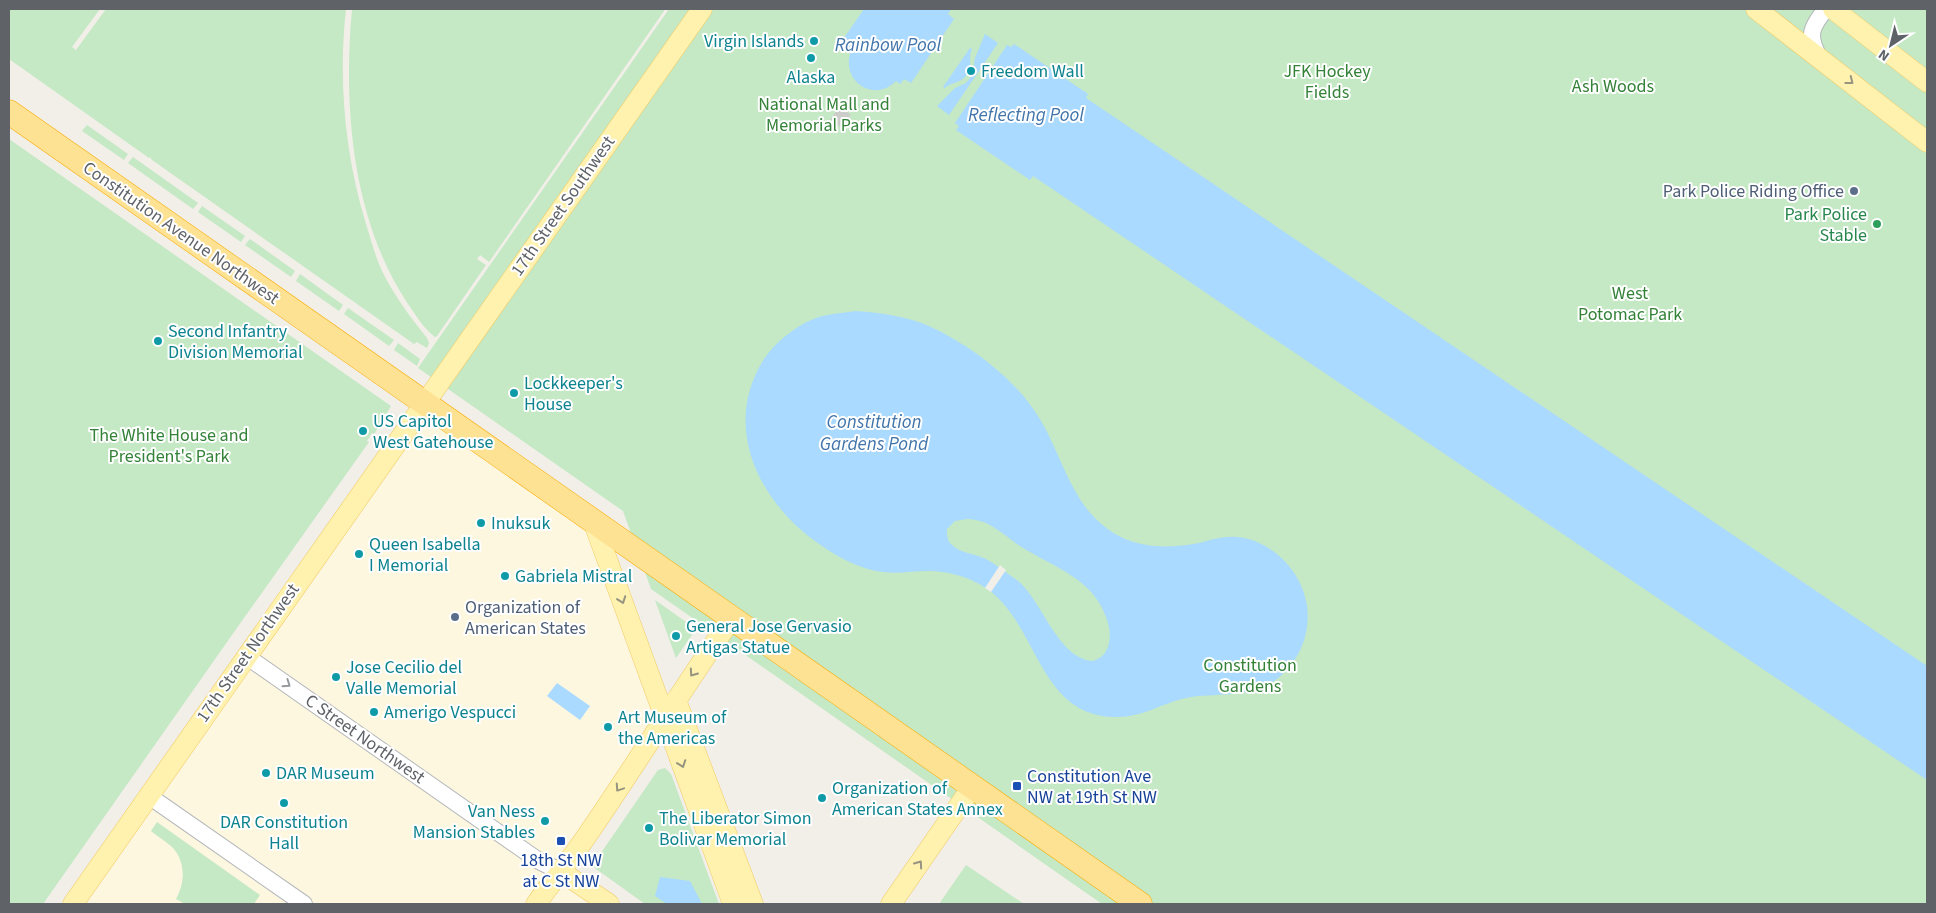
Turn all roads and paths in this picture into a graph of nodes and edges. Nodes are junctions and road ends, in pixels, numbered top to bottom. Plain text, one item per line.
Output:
1 (702, 9) edge
2 (1756, 9) edge
3 (1826, 9) edge
4 (1834, 9) edge
5 (1820, 57) junction
6 (1927, 82) edge
7 (9, 112) edge
8 (1927, 142) edge
9 (425, 403) junction
10 (593, 521) junction
11 (732, 618) junction
12 (246, 656) junction
13 (676, 700) junction
14 (665, 718) junction
15 (972, 787) junction
16 (149, 796) junction
17 (560, 871) junction
18 (73, 904) edge
19 (304, 904) edge
20 (536, 904) edge
21 (609, 904) edge
22 (734, 904) edge
23 (753, 904) edge
24 (891, 904) edge
25 (1140, 904) edge

1 - 9 main road, 17th Street Southwest
2 - 5 main road
3 - 5 street
4 - 6 main road
5 -> 8 main road
7 - 9 highway, Constitution Avenue Northwest
9 - 10 highway, Constitution Avenue Northwest
9 - 12 main road, 17th Street Northwest
10 - 11 highway, Constitution Avenue Northwest
10 -> 14 main road
11 -> 13 main road
11 - 15 highway, Constitution Avenue Northwest
12 - 16 main road, 17th Street Northwest
12 -> 17 street, C Street Northwest
13 - 14 main road
13 - 23 main road
14 -> 17 main road
14 -> 22 main road
24 -> 15 main road
15 - 25 highway, Constitution Avenue Northwest
16 - 18 main road, 17th Street Northwest
16 - 19 street
17 - 20 main road
17 - 21 main road, C Street Northwest

